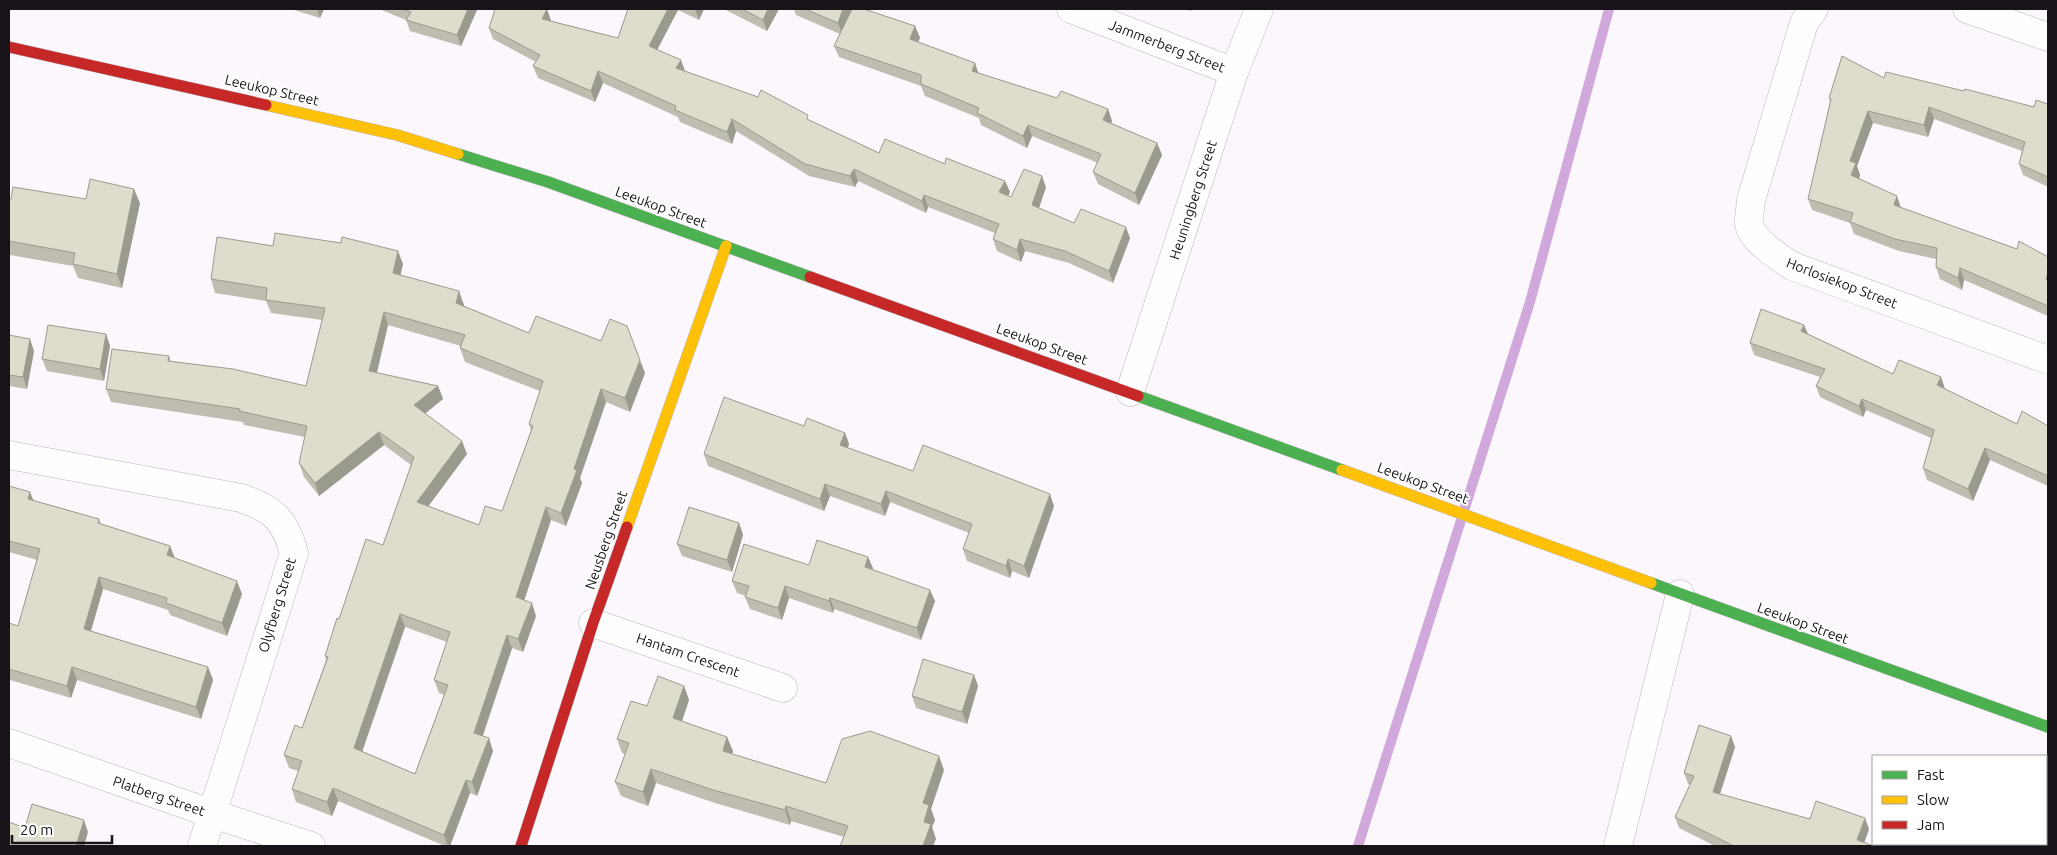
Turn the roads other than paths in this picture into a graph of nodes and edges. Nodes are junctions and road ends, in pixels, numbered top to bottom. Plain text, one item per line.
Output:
1 (1071, 9) edge
2 (1259, 9) edge
3 (1814, 9) edge
4 (1967, 9) edge
5 (2048, 37) edge
6 (9, 47) edge
7 (1234, 72) junction
8 (726, 246) junction
9 (2048, 360) edge
10 (1130, 392) junction
11 (9, 455) edge
12 (1680, 594) junction
13 (593, 623) junction
14 (782, 688) dead end
15 (2048, 727) edge
16 (9, 743) edge
17 (212, 814) junction
18 (202, 846) edge
19 (311, 846) edge
20 (520, 846) edge
21 (1618, 846) edge

1 - 7 street, Jammerberg Street
2 - 7 street, Heuningberg Street
3 - 9 street, Horlosiekop Street
4 - 5 street
6 - 8 street, Leeukop Street
7 - 10 street, Heuningberg Street
8 - 10 street, Leeukop Street
8 - 13 street, Neusberg Street
10 - 12 street, Leeukop Street
11 - 17 street, Olyfberg Street
12 - 15 street, Leeukop Street
12 - 21 street
13 - 14 street, Hantam Crescent
13 - 20 street, Neusberg Street
16 - 17 street, Platberg Street
17 - 18 street, Olyfberg Street
17 - 19 street, Platberg Street

